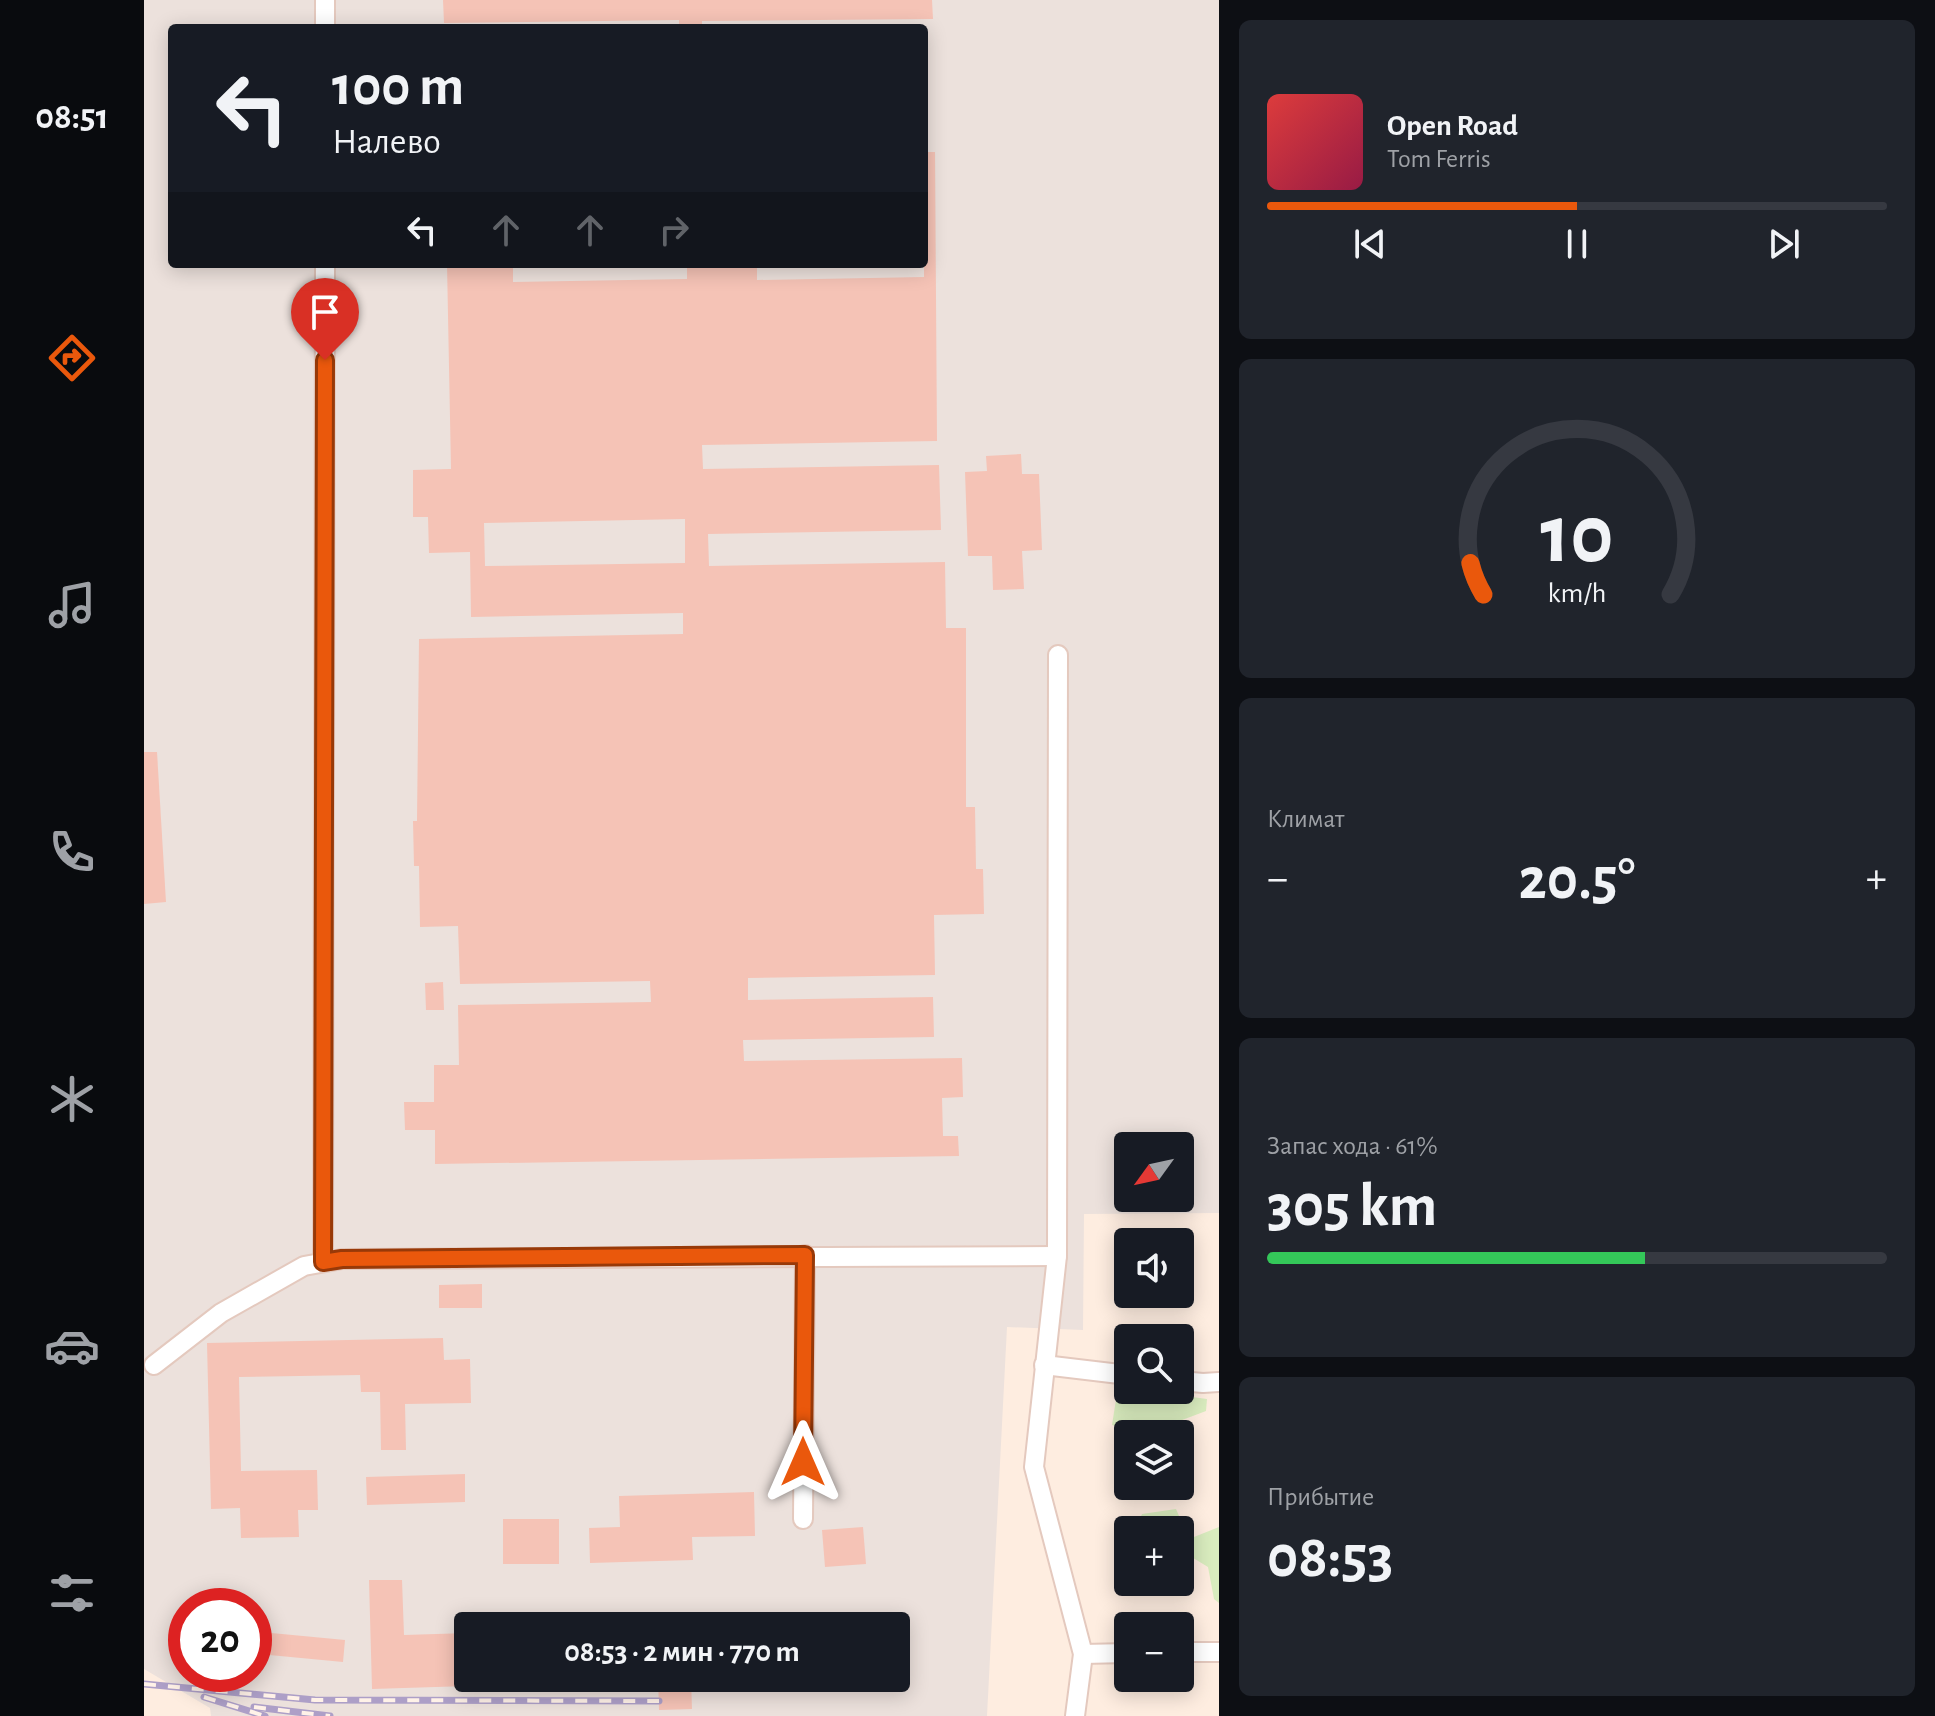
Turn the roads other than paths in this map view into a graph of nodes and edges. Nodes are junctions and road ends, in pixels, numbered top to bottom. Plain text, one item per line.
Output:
1 (325, 0) edge
2 (325, 24) edge
3 (325, 268) edge
4 (1058, 655) dead end
5 (805, 1255) junction
6 (1057, 1256) junction
7 (323, 1262) junction
8 (154, 1365) dead end
9 (1044, 1365) junction
10 (1114, 1373) edge
11 (1194, 1382) edge
12 (1219, 1382) edge
13 (803, 1519) dead end
14 (1194, 1652) edge
15 (1219, 1652) edge
16 (1114, 1653) edge
17 (1083, 1654) junction
18 (1075, 1716) edge

1 - 2 street
3 - 7 street
4 - 6 street
5 - 6 street
5 - 7 street
5 - 13 street
6 - 9 street
7 - 8 street
9 - 10 street
9 - 17 street
11 - 12 street
14 - 15 street
16 - 17 street
17 - 18 street

